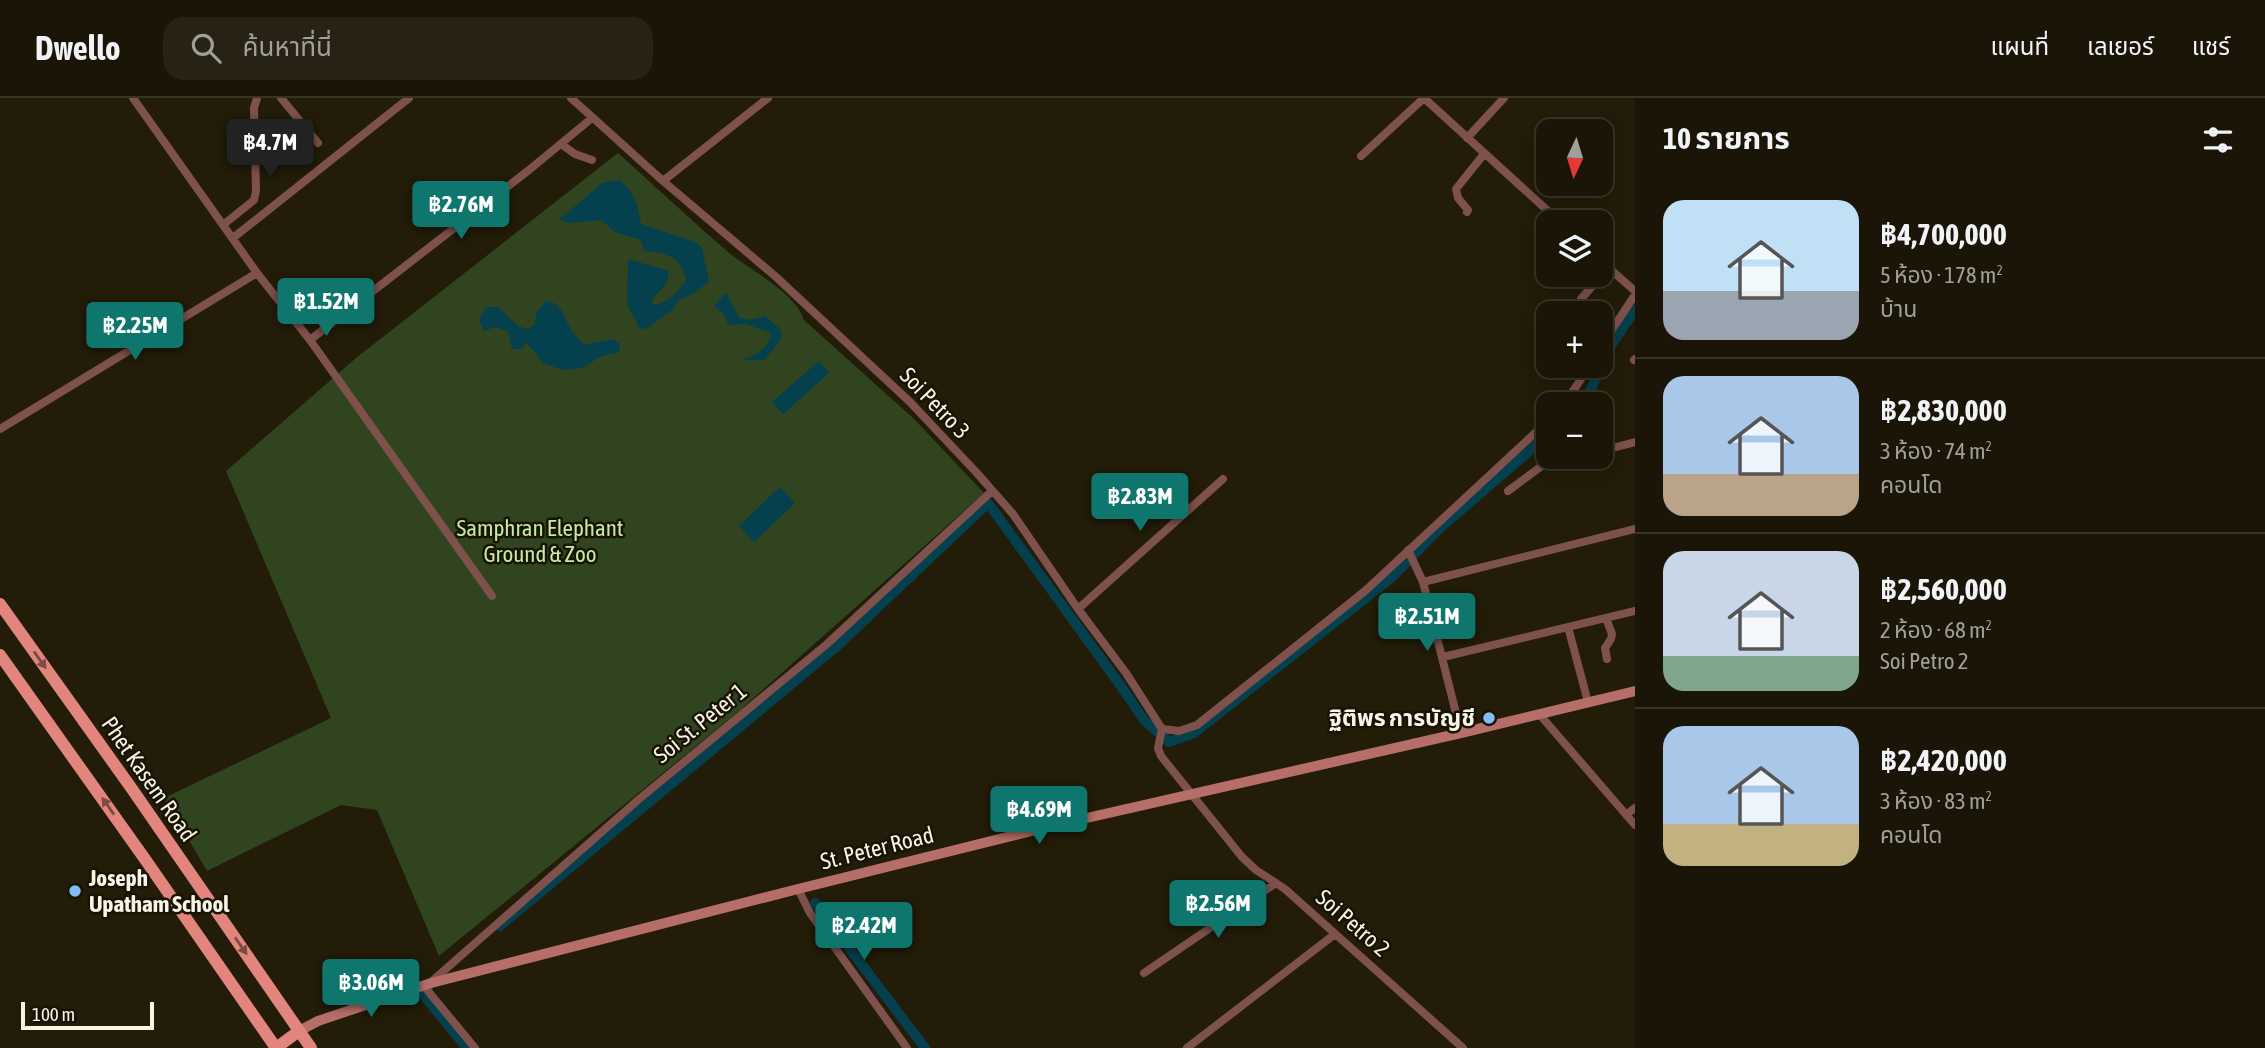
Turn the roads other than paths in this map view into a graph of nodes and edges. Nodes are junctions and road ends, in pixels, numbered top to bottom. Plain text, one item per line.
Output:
1 (133, 98) edge
2 (257, 98) edge
3 (281, 98) edge
4 (409, 98) edge
5 (571, 98) edge
6 (768, 98) edge
7 (1504, 98) edge
8 (592, 118) junction
9 (1467, 138) junction
10 (318, 143) dead end
11 (561, 144) junction
12 (1484, 154) junction
13 (1361, 156) dead end
14 (592, 160) dead end
15 (663, 181) junction
16 (1547, 210) edge
17 (1467, 212) dead end
18 (223, 225) junction
19 (233, 238) junction
20 (257, 273) junction
21 (1613, 273) edge
22 (1591, 287) edge
23 (1635, 293) edge
24 (1582, 301) edge
25 (1613, 323) edge
26 (310, 340) junction
27 (0, 429) edge
28 (1536, 432) edge
29 (1635, 442) edge
30 (1613, 448) edge
31 (1538, 469) edge
32 (1223, 479) dead end
33 (992, 491) junction
34 (1508, 491) dead end
35 (1635, 529) edge
36 (1410, 553) junction
37 (1423, 582) junction
38 (492, 596) dead end
39 (0, 604) edge
40 (1078, 609) junction
41 (1635, 611) edge
42 (1606, 618) junction
43 (1568, 627) junction
44 (0, 655) edge
45 (1443, 657) junction
46 (1607, 659) dead end
47 (1635, 691) edge
48 (1588, 702) junction
49 (1540, 715) junction
50 (1161, 731) junction
51 (1461, 733) junction
52 (1191, 796) junction
53 (1635, 808) edge
54 (1626, 815) junction
55 (1635, 825) edge
56 (1276, 883) junction
57 (798, 889) junction
58 (1335, 934) junction
59 (1144, 973) dead end
60 (430, 983) junction
61 (299, 1031) junction
62 (276, 1048) edge
63 (311, 1048) edge
64 (475, 1048) edge
65 (907, 1048) edge
66 (1187, 1048) edge
67 (1463, 1048) edge

1 - 18 street
2 - 18 street
3 - 10 street
4 - 19 street
5 - 8 street, Soi Petro 3
6 - 15 street
7 - 9 street
8 - 11 street
8 - 15 street, Soi Petro 3
9 - 12 street
9 - 13 street
11 - 14 street
11 - 26 street
12 - 16 street
12 - 17 street
15 - 33 street, Soi Petro 3
18 - 19 street
19 - 20 street
20 - 26 street
20 - 27 street
21 - 23 street
22 - 24 street
23 - 25 street
26 - 38 street
28 - 36 street
29 - 30 street
31 - 34 street
32 - 40 street
33 - 40 street, Soi Petro 3
33 - 60 street, Soi St. Peter 1
35 - 37 street
36 - 37 street
36 - 50 street
37 - 45 street
39 -> 61 main road, Phet Kasem Road
40 - 50 street, Soi Petro 3
41 - 42 street
42 - 43 street
42 - 46 street
43 - 45 street
43 - 48 street
62 -> 44 main road
45 - 51 street
47 - 48 street, St. Peter Road
48 - 49 street, St. Peter Road
49 - 51 street, St. Peter Road
49 - 54 street
50 - 52 street
51 - 52 street, St. Peter Road
52 - 56 street, Soi Petro 2
52 - 57 street, St. Peter Road
53 - 54 street
54 - 55 street
56 - 58 street, Soi Petro 2
56 - 59 street
57 - 60 street, St. Peter Road
57 - 65 street
58 - 66 street
58 - 67 street, Soi Petro 2
60 - 61 street, St. Peter Road
60 - 64 street
61 - 62 main road
61 - 63 main road, Phet Kasem Road

